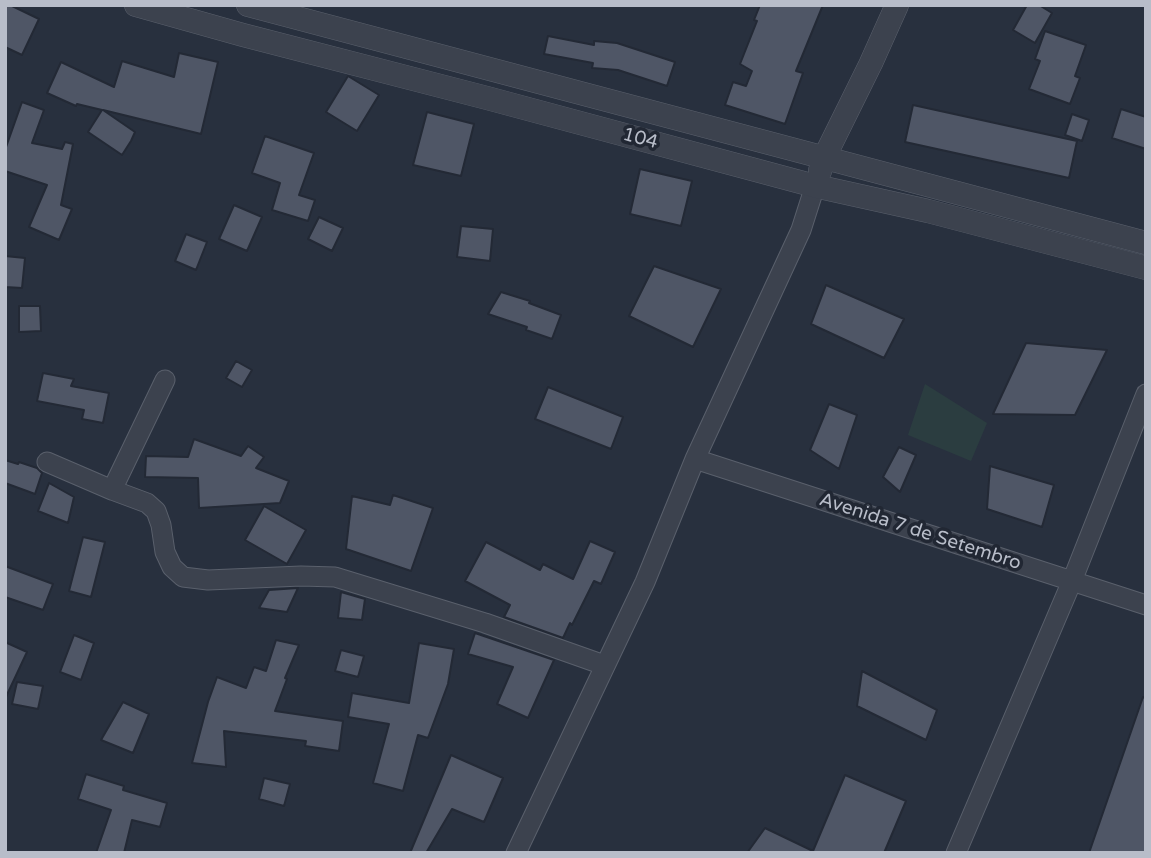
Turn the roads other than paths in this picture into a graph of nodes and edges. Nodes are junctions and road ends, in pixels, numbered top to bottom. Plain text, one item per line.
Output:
1 (136, 5) edge
2 (248, 5) edge
3 (897, 5) edge
4 (824, 158) junction
5 (815, 186) junction
6 (1146, 243) edge
7 (1146, 268) edge
8 (165, 380) dead end
9 (1146, 394) edge
10 (695, 460) junction
11 (47, 462) dead end
12 (112, 490) junction
13 (1072, 581) junction
14 (1146, 605) edge
15 (604, 666) junction
16 (516, 853) edge
17 (956, 853) edge

1 - 5 street, 104
2 - 4 street
3 - 4 street
4 - 5 street
4 - 6 street
5 - 7 street, 104
5 - 10 street
8 - 12 street
9 - 13 street
10 - 13 street, Avenida 7 de Setembro
10 - 15 street
11 - 12 street
12 - 15 street
13 - 14 street, Avenida 7 de Setembro
13 - 17 street
15 - 16 street

